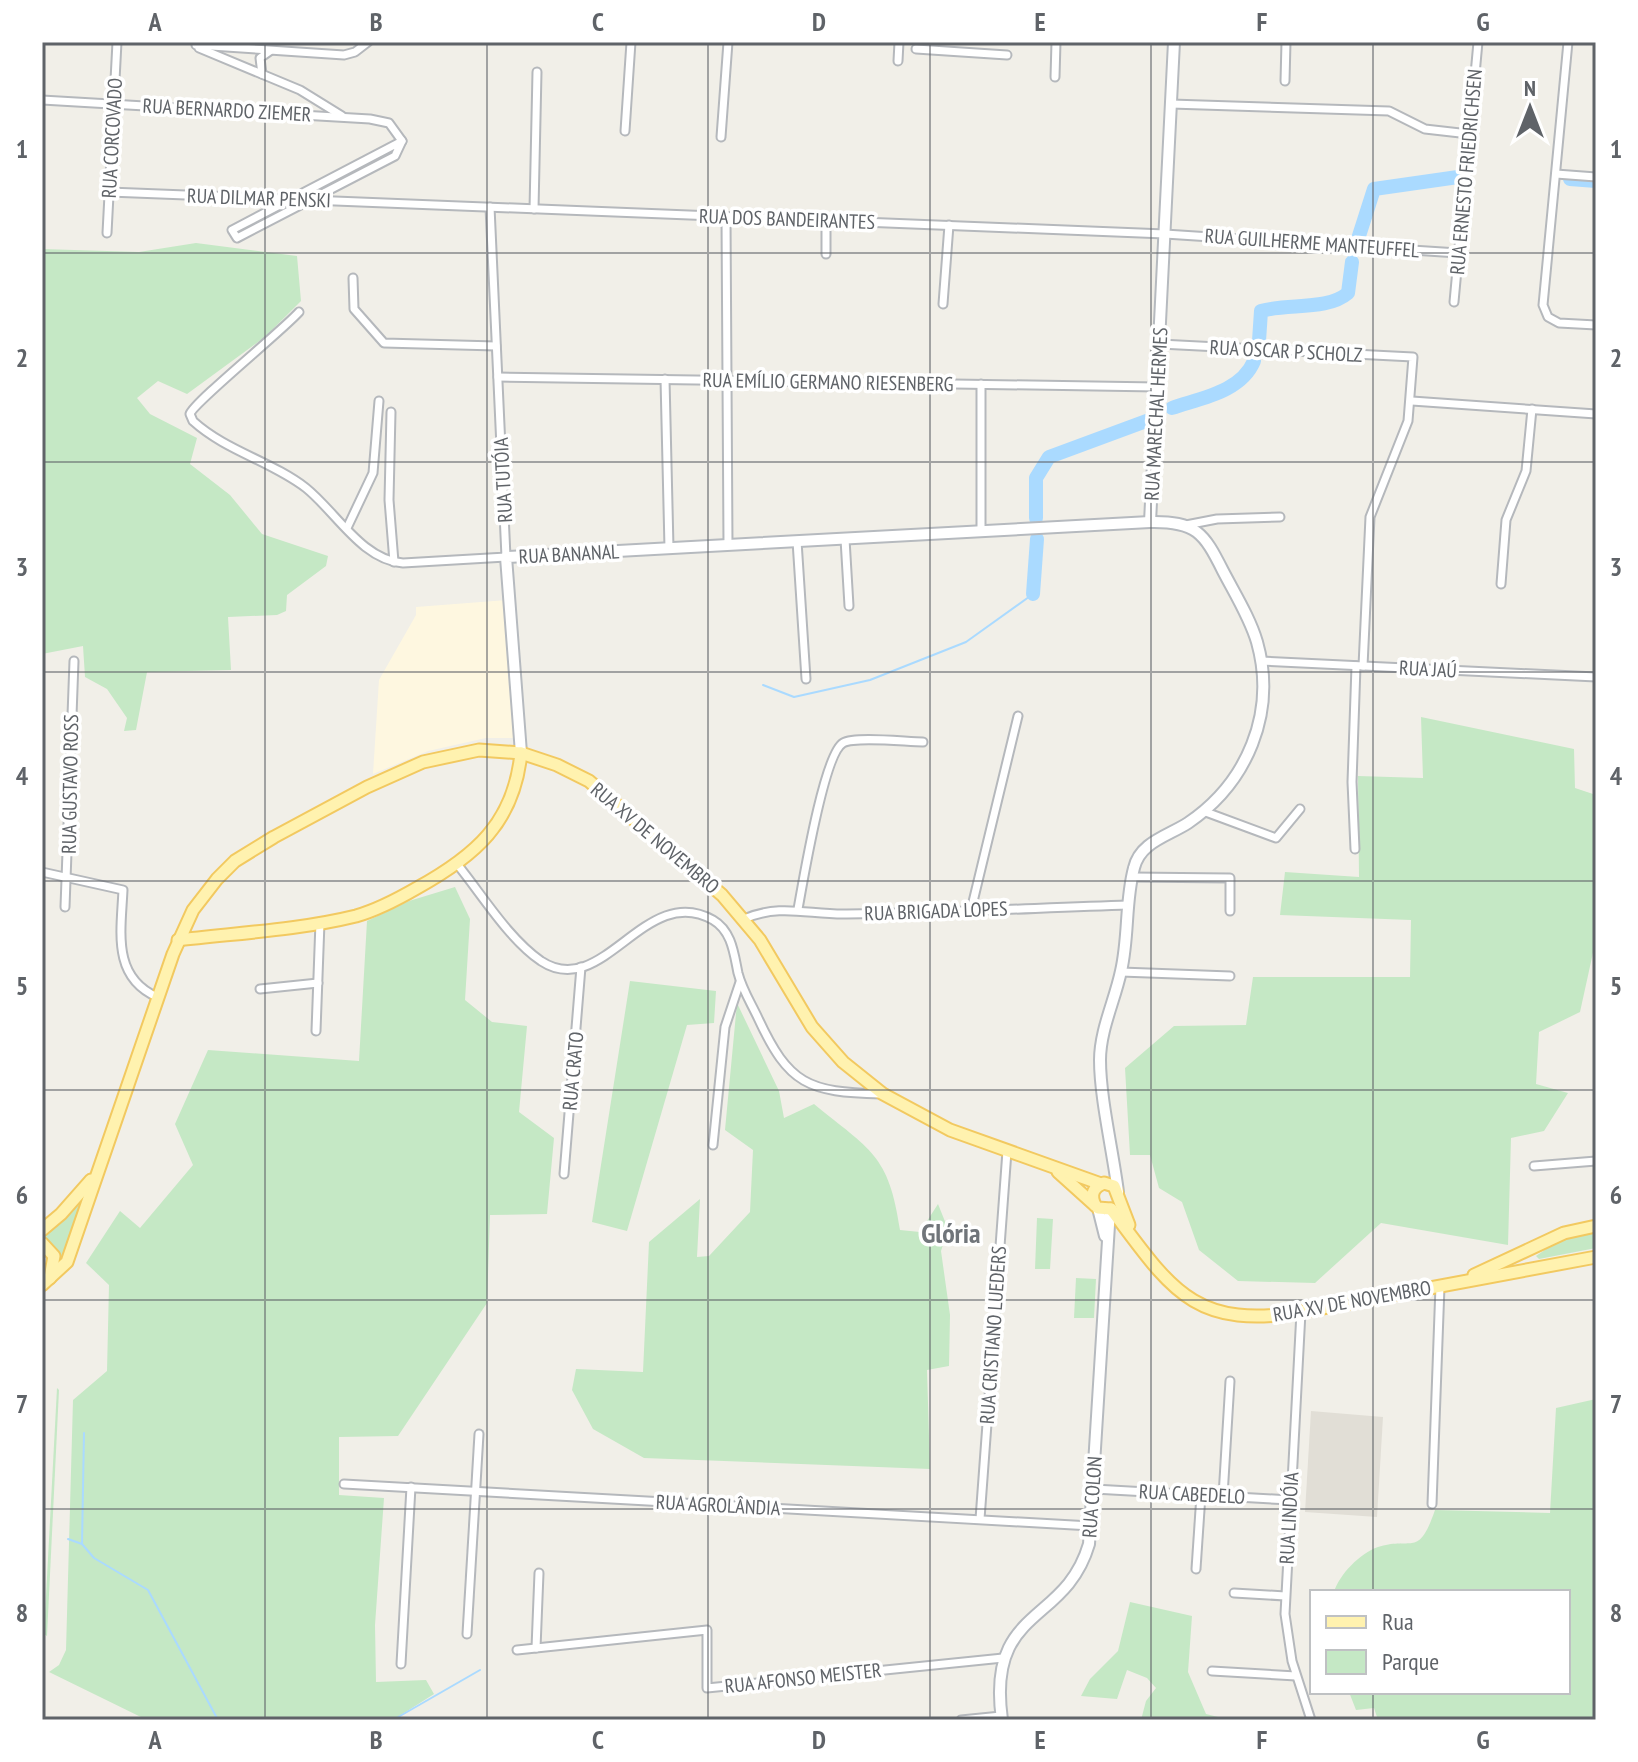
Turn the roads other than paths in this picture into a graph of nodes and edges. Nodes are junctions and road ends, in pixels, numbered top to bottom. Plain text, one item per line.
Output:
1 (117, 42) edge
2 (368, 42) edge
3 (631, 42) edge
4 (728, 42) edge
5 (899, 42) edge
6 (981, 42) edge
7 (1056, 42) edge
8 (1174, 42) edge
9 (1286, 42) edge
10 (1478, 42) edge
11 (1568, 42) edge
12 (194, 44) edge
13 (245, 49) junction
14 (916, 49) dead end
15 (270, 50) junction
16 (981, 53) junction
17 (1007, 55) dead end
18 (898, 61) dead end
19 (240, 66) junction
20 (537, 72) dead end
21 (262, 74) junction
22 (1055, 77) dead end
23 (1285, 81) dead end
24 (42, 100) edge
25 (113, 104) junction
26 (1171, 104) junction
27 (344, 117) junction
28 (625, 131) dead end
29 (1469, 134) junction
30 (721, 137) dead end
31 (402, 141) junction
32 (1556, 174) junction
33 (1596, 177) edge
34 (109, 192) junction
35 (290, 199) junction
36 (310, 200) junction
37 (408, 204) joint
38 (490, 207) junction
39 (534, 209) junction
40 (726, 217) junction
41 (826, 221) junction
42 (949, 225) junction
43 (107, 233) dead end
44 (1165, 234) junction
45 (1458, 253) junction
46 (826, 254) dead end
47 (353, 278) dead end
48 (1454, 302) dead end
49 (943, 304) dead end
50 (299, 312) dead end
51 (1596, 325) edge
52 (1160, 344) junction
53 (496, 346) junction
54 (498, 377) junction
55 (665, 379) junction
56 (730, 380) junction
57 (981, 384) junction
58 (1157, 387) junction
59 (379, 401) dead end
60 (1412, 401) junction
61 (1532, 409) junction
62 (391, 412) dead end
63 (1596, 414) edge
64 (1280, 517) dead end
65 (1150, 522) junction
66 (1186, 525) junction
67 (347, 528) junction
68 (981, 531) junction
69 (845, 539) junction
70 (797, 541) junction
71 (728, 545) junction
72 (669, 548) junction
73 (506, 557) junction
74 (394, 562) junction
75 (1501, 584) dead end
76 (849, 606) dead end
77 (74, 661) dead end
78 (1261, 661) junction
79 (1359, 666) junction
80 (1596, 677) edge
81 (806, 679) dead end
82 (1018, 716) dead end
83 (923, 742) dead end
84 (521, 753) junction
85 (1300, 809) dead end
86 (1203, 811) junction
87 (1355, 849) dead end
88 (457, 864) junction
89 (42, 872) edge
90 (68, 877) junction
91 (1132, 877) junction
92 (1129, 905) junction
93 (65, 907) dead end
94 (798, 909) junction
95 (971, 910) junction
96 (1230, 911) dead end
97 (744, 919) junction
98 (320, 922) junction
99 (178, 940) junction
100 (581, 967) junction
101 (1121, 972) junction
102 (1230, 976) dead end
103 (740, 982) junction
104 (318, 983) junction
105 (260, 989) dead end
106 (157, 997) junction
107 (316, 1031) dead end
108 (883, 1094) junction
109 (713, 1145) dead end
110 (1007, 1151) junction
111 (1113, 1152) junction
112 (1596, 1161) edge
113 (1534, 1166) dead end
114 (1051, 1167) junction
115 (96, 1173) junction
116 (564, 1174) dead end
117 (1102, 1183) junction
118 (1119, 1194) junction
119 (1103, 1208) junction
120 (1596, 1226) edge
121 (42, 1230) edge
122 (1133, 1237) junction
123 (42, 1243) edge
124 (1541, 1244) junction
125 (1596, 1257) edge
126 (1533, 1269) junction
127 (46, 1282) edge
128 (1459, 1282) junction
129 (1440, 1286) junction
130 (1301, 1312) junction
131 (1230, 1381) dead end
132 (479, 1434) dead end
133 (344, 1484) dead end
134 (411, 1487) junction
135 (1094, 1489) junction
136 (475, 1491) junction
137 (1201, 1495) junction
138 (1223, 1496) junction
139 (1290, 1500) junction
140 (1432, 1504) dead end
141 (980, 1519) junction
142 (1091, 1526) junction
143 (1196, 1569) dead end
144 (539, 1573) dead end
145 (1234, 1593) dead end
146 (1285, 1596) junction
147 (467, 1634) dead end
148 (536, 1648) junction
149 (517, 1650) dead end
150 (1003, 1658) junction
151 (401, 1664) dead end
152 (1212, 1671) dead end
153 (1296, 1676) junction
154 (1001, 1718) edge
155 (961, 1720) edge
156 (1311, 1720) edge

1 - 25 street, RUA CORCOVADO
2 - 15 street
3 - 28 street
4 - 30 street
5 - 18 street
6 - 16 street
7 - 22 street
8 - 26 street, RUA MARECHAL HERMES
9 - 23 street
10 - 29 street, RUA ERNESTO FRIEDRICHSEN
11 - 32 street
12 - 13 street
12 - 19 street
13 - 15 street
13 - 19 street
14 - 16 street
15 - 21 street
16 - 17 street
19 - 21 street
20 - 39 street
21 - 27 street
24 - 25 street, RUA BERNARDO ZIEMER
25 - 27 street, RUA BERNARDO ZIEMER
25 - 34 street, RUA CORCOVADO
26 - 29 street
26 - 44 street, RUA MARECHAL HERMES
27 - 31 street, RUA BERNARDO ZIEMER
29 - 45 street, RUA ERNESTO FRIEDRICHSEN
31 - 35 street
31 - 36 street
32 - 33 street
32 - 51 street
34 - 35 street, RUA DILMAR PENSKI
34 - 43 street, RUA CORCOVADO
35 - 36 street, RUA DILMAR PENSKI
35 - 36 street
36 - 37 street, RUA DILMAR PENSKI
37 - 38 street, RUA DOS BANDEIRANTES
38 - 39 street, RUA DOS BANDEIRANTES
38 - 53 street, RUA TUTÓIA
39 - 40 street, RUA DOS BANDEIRANTES
40 - 41 street, RUA DOS BANDEIRANTES
40 - 56 street
41 - 42 street, RUA DOS BANDEIRANTES
41 - 46 street
42 - 44 street, RUA DOS BANDEIRANTES
42 - 49 street
44 - 45 street, RUA GUILHERME MANTEUFFEL
44 - 52 street, RUA MARECHAL HERMES
45 - 48 street, RUA ERNESTO FRIEDRICHSEN
47 - 53 street
50 - 67 street
52 - 58 street, RUA MARECHAL HERMES
52 - 60 street, RUA OSCAR P SCHOLZ
53 - 54 street, RUA TUTÓIA
54 - 55 street, RUA EMÍLIO GERMANO RIESENBERG
54 - 73 street, RUA TUTÓIA
55 - 56 street, RUA EMÍLIO GERMANO RIESENBERG
55 - 72 street
56 - 57 street, RUA EMÍLIO GERMANO RIESENBERG
56 - 71 street
57 - 58 street, RUA EMÍLIO GERMANO RIESENBERG
57 - 68 street
58 - 65 street, RUA MARECHAL HERMES
59 - 67 street
60 - 61 street
60 - 79 street
61 - 63 street
61 - 75 street
62 - 74 street
64 - 66 street
65 - 66 street, RUA MARECHAL HERMES
65 - 68 street, RUA BANANAL
66 - 78 street
67 - 74 street
68 - 69 street, RUA BANANAL
69 - 70 street, RUA BANANAL
69 - 76 street
70 - 71 street, RUA BANANAL
70 - 81 street
71 - 72 street, RUA BANANAL
72 - 73 street, RUA BANANAL
73 - 74 street, RUA BANANAL
73 - 84 street, RUA TUTÓIA
77 - 90 street, RUA GUSTAVO ROSS
78 - 79 street, RUA JAÚ
78 - 86 street
79 - 80 street, RUA JAÚ
79 - 87 street
82 - 95 street
83 - 94 street
84 - 88 main road
84 - 97 main road, RUA XV DE NOVEMBRO
84 - 99 main road, RUA XV DE NOVEMBRO
85 - 86 street
86 - 91 street
88 - 98 main road
88 - 100 street
89 - 90 street
90 - 93 street, RUA GUSTAVO ROSS
90 - 106 street
91 - 92 street
91 - 96 street
92 - 95 street, RUA BRIGADA LOPES
92 - 101 street
94 - 95 street, RUA BRIGADA LOPES
94 - 97 street, RUA BRIGADA LOPES
97 - 108 main road, RUA XV DE NOVEMBRO
98 - 99 main road
98 - 104 street
99 - 106 main road, RUA XV DE NOVEMBRO
100 - 103 street
100 - 116 street, RUA CRATO
101 - 102 street
101 - 111 street
103 - 108 street
103 - 109 street
104 - 105 street
104 - 107 street
106 - 115 main road, RUA XV DE NOVEMBRO
108 - 110 main road, RUA XV DE NOVEMBRO
110 - 114 main road, RUA XV DE NOVEMBRO
110 - 141 street, RUA CRISTIANO LUEDERS
111 - 117 street
111 - 118 street
112 - 113 street
114 - 117 main road, RUA XV DE NOVEMBRO
114 - 119 main road, RUA XV DE NOVEMBRO
115 - 121 main road, RUA XV DE NOVEMBRO
115 - 127 main road, RUA XV DE NOVEMBRO
117 - 118 main road, RUA XV DE NOVEMBRO
117 - 119 main road
118 - 119 main road
118 - 122 main road, RUA XV DE NOVEMBRO
119 - 122 main road, RUA XV DE NOVEMBRO
119 - 135 street, RUA COLON
120 - 124 main road, RUA XV DE NOVEMBRO
122 - 130 main road, RUA XV DE NOVEMBRO
123 - 127 main road
124 - 126 main road
124 - 128 main road, RUA XV DE NOVEMBRO
125 - 126 main road, RUA XV DE NOVEMBRO
126 - 128 main road, RUA XV DE NOVEMBRO
128 - 129 main road, RUA XV DE NOVEMBRO
129 - 130 main road, RUA XV DE NOVEMBRO
129 - 140 street
130 - 139 street, RUA LINDÓIA
131 - 138 street
132 - 136 street
133 - 134 street, RUA AGROLÂNDIA
134 - 136 street, RUA AGROLÂNDIA
134 - 151 street
135 - 137 street, RUA CABEDELO
135 - 142 street, RUA COLON
136 - 141 street, RUA AGROLÂNDIA
136 - 147 street
137 - 138 street, RUA CABEDELO
137 - 143 street
138 - 139 street, RUA CABEDELO
139 - 146 street, RUA LINDÓIA
141 - 142 street, RUA AGROLÂNDIA
142 - 150 street, RUA COLON
144 - 148 street
145 - 146 street
146 - 153 street, RUA LINDÓIA
148 - 149 street, RUA AFONSO MEISTER
148 - 150 street, RUA AFONSO MEISTER
150 - 154 street
152 - 153 street
153 - 156 street, RUA LINDÓIA
154 - 155 street

